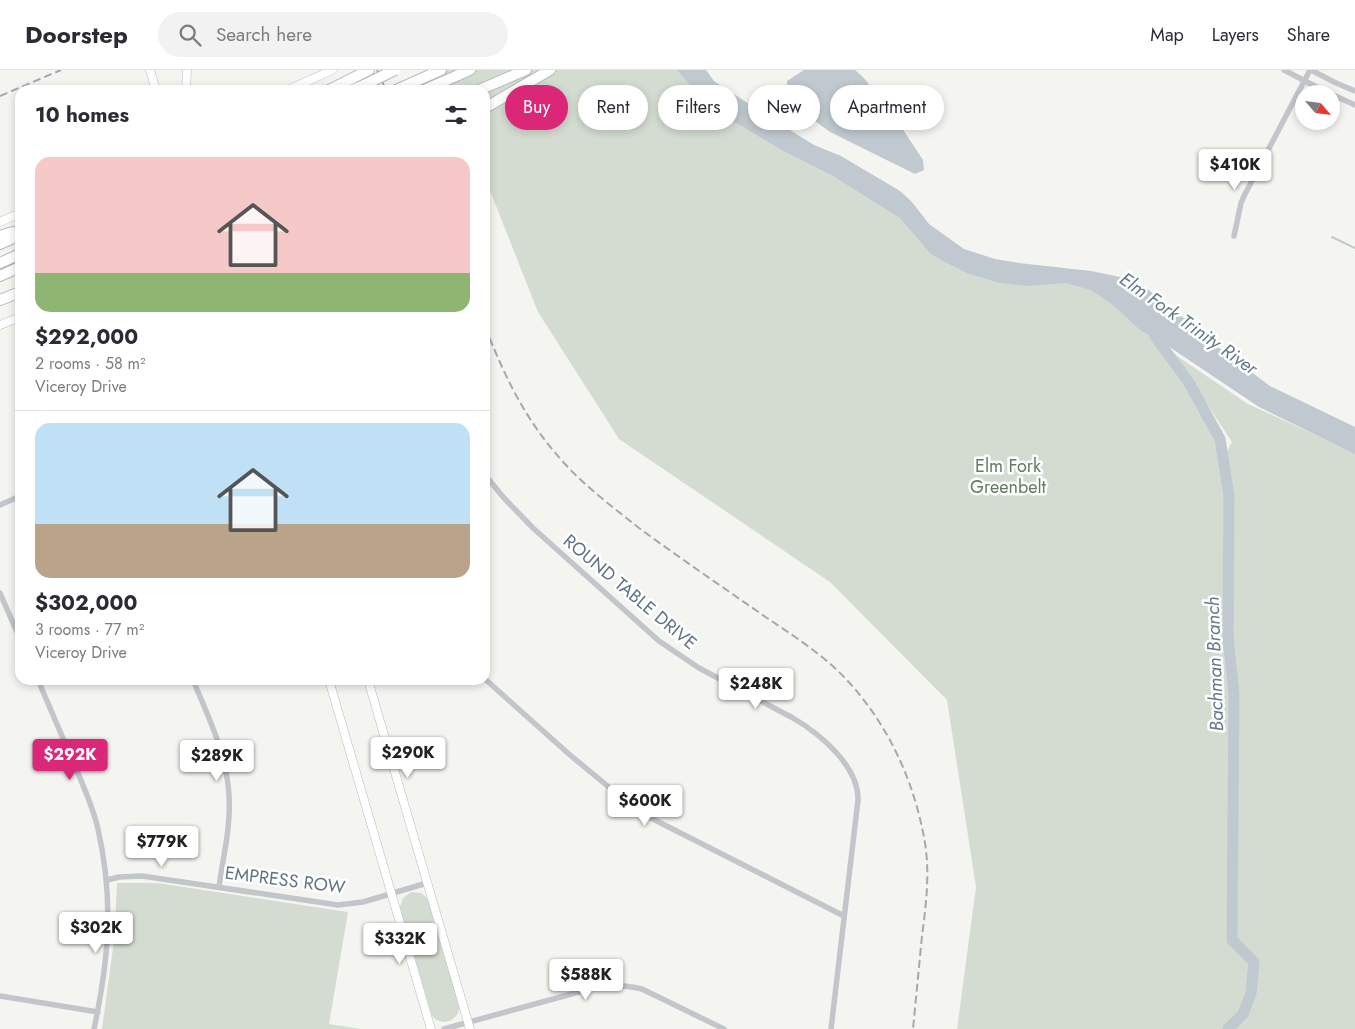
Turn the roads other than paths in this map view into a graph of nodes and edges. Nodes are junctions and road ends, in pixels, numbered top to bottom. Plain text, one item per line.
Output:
1 (150, 70) edge
2 (187, 70) edge
3 (332, 70) edge
4 (396, 70) edge
5 (441, 70) edge
6 (470, 70) edge
7 (526, 70) edge
8 (550, 70) edge
9 (1284, 70) edge
10 (1311, 70) edge
11 (364, 76) edge
12 (1304, 81) junction
13 (154, 85) edge
14 (186, 85) edge
15 (299, 85) edge
16 (342, 85) edge
17 (407, 85) edge
18 (436, 85) edge
19 (1312, 85) edge
20 (490, 86) edge
21 (1355, 91) edge
22 (1340, 98) edge
23 (490, 105) edge
24 (1355, 105) edge
25 (15, 215) edge
26 (0, 222) edge
27 (15, 231) edge
28 (0, 236) edge
29 (1234, 236) dead end
30 (15, 238) edge
31 (0, 244) edge
32 (15, 256) edge
33 (0, 263) edge
34 (15, 269) edge
35 (0, 276) edge
36 (15, 294) edge
37 (0, 300) edge
38 (15, 319) edge
39 (0, 325) edge
40 (490, 481) edge
41 (15, 498) edge
42 (0, 505) edge
43 (0, 593) edge
44 (15, 628) edge
45 (490, 683) edge
46 (40, 685) edge
47 (195, 685) edge
48 (330, 685) edge
49 (369, 685) edge
50 (107, 880) junction
51 (427, 883) junction
52 (219, 887) junction
53 (391, 894) junction
54 (844, 916) junction
55 (0, 996) edge
56 (98, 1012) junction
57 (469, 1026) edge
58 (94, 1029) edge
59 (431, 1029) edge
60 (444, 1029) edge
61 (724, 1029) edge
62 (831, 1029) edge

1 - 13 main road
2 - 14 main road
3 - 15 main road
4 - 11 highway, bridge
5 - 17 highway
6 - 18 highway
7 - 20 highway
8 - 23 highway
9 - 12 street
10 - 12 street
10 - 21 street
11 - 16 highway
12 - 19 street
12 - 29 street
22 - 24 street
25 - 26 main road
27 - 28 highway
30 - 31 highway
32 - 33 highway
34 - 35 highway
36 - 37 highway
38 - 39 main road
40 - 54 street, ROUND TABLE DRIVE
41 - 42 street
43 - 44 street
45 - 54 street
46 - 50 street
47 - 52 street
48 - 53 main road
49 - 51 main road
50 - 52 street, EMPRESS ROW
50 - 56 street
51 - 53 street, EMPRESS ROW
51 - 57 main road
52 - 53 street, EMPRESS ROW
53 - 59 main road
54 - 62 street, ROUND TABLE DRIVE
55 - 56 street
56 - 58 street
57 - 60 street
57 - 61 street

